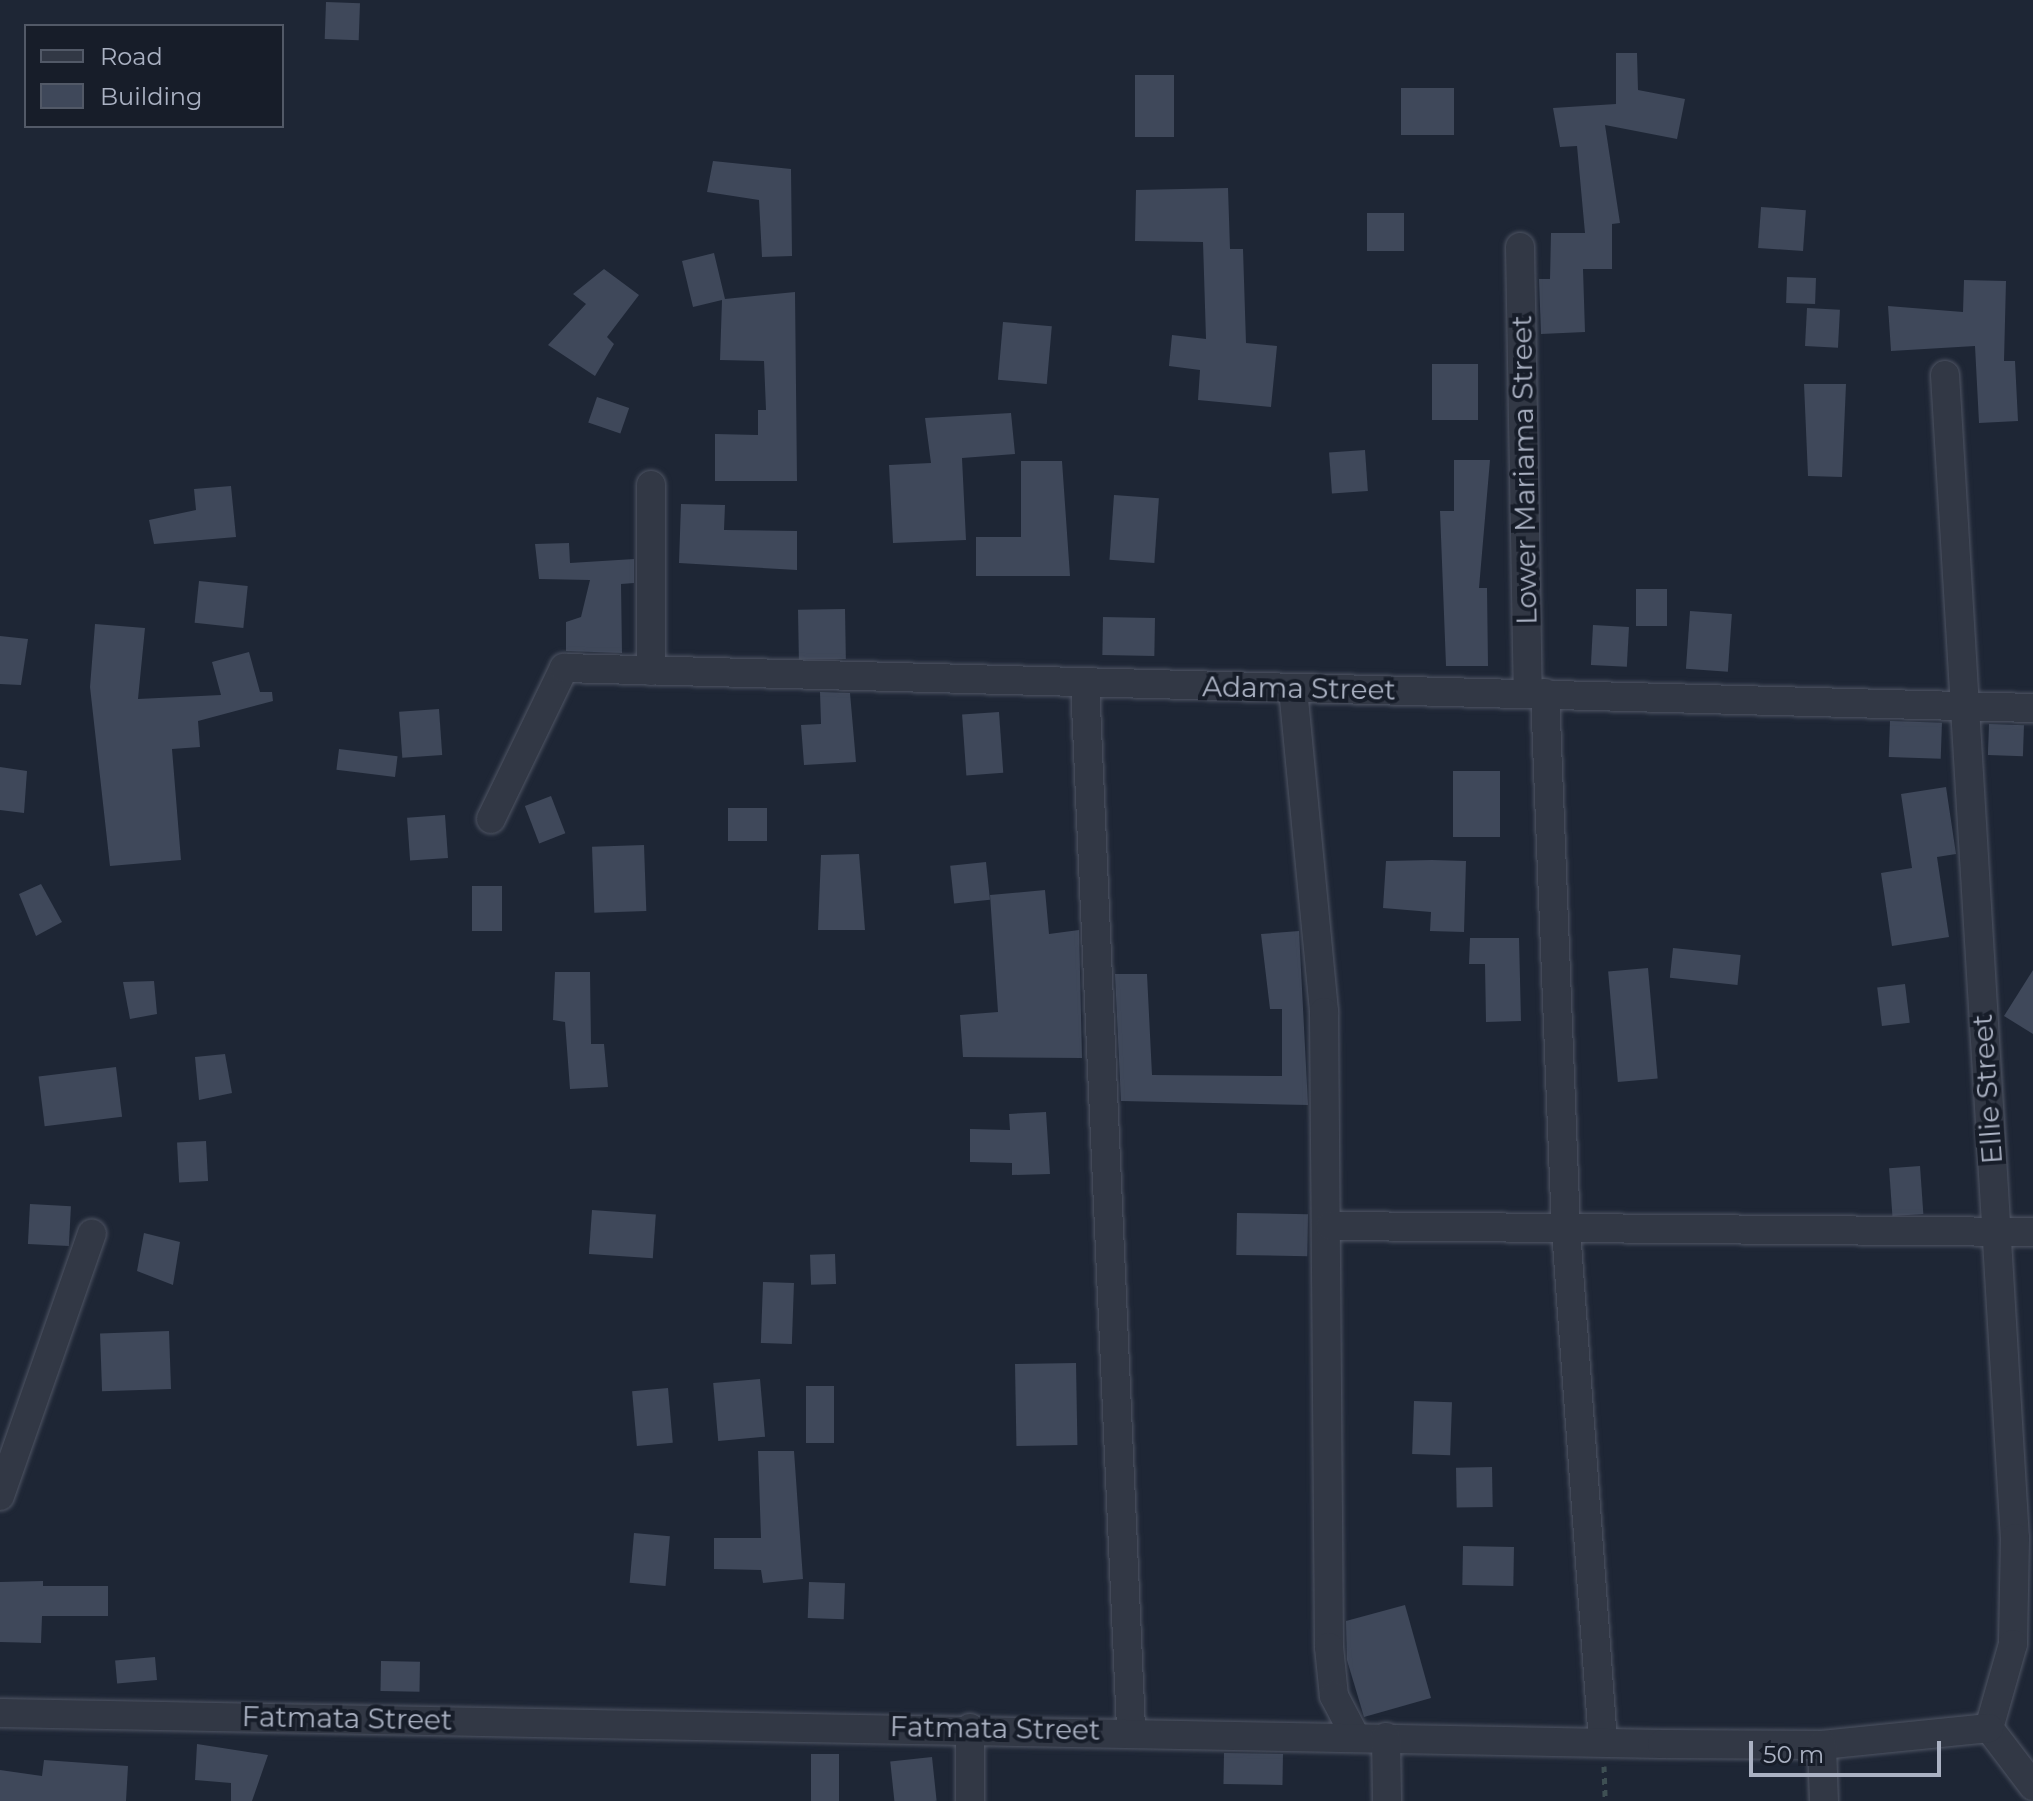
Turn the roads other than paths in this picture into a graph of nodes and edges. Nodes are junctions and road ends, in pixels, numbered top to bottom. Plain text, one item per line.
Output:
1 (1520, 247) dead end
2 (1945, 375) dead end
3 (651, 485) dead end
4 (651, 671) junction
5 (1085, 683) junction
6 (1293, 689) junction
7 (1536, 693) junction
8 (1964, 707) junction
9 (2033, 708) edge
10 (491, 819) dead end
11 (1330, 1226) junction
12 (1566, 1230) junction
13 (1996, 1232) junction
14 (2033, 1232) edge
15 (92, 1234) dead end
16 (0, 1496) edge
17 (0, 1713) edge
18 (970, 1728) junction
19 (1989, 1728) junction
20 (1131, 1730) junction
21 (1386, 1737) junction
22 (1356, 1738) junction
23 (1603, 1742) junction
24 (1822, 1745) junction
25 (2033, 1786) edge
26 (970, 1801) edge
27 (1387, 1801) edge
28 (1824, 1801) edge

1 - 7 street, Lower Mariama Street
2 - 8 street, Ellie Street
3 - 4 street
4 - 5 street, Adama Street
4 - 10 street, Adama Street
5 - 6 street, Adama Street
5 - 20 street
6 - 7 street, Adama Street
6 - 11 street
7 - 8 street, Adama Street
7 - 12 street, Lower Mariama Street
8 - 9 street, Adama Street
8 - 13 street, Ellie Street
11 - 12 street
11 - 22 street
12 - 13 street
12 - 23 street, Lower Mariama Street
13 - 14 street
13 - 19 street, Ellie Street
15 - 16 street
17 - 18 street, Fatmata Street
18 - 20 street, Fatmata Street
18 - 26 street
19 - 24 street, Fatmata Street
19 - 25 street
20 - 22 street, Fatmata Street
21 - 22 street, Fatmata Street
21 - 23 street, Fatmata Street
21 - 27 street
23 - 24 street, Fatmata Street
24 - 28 street

